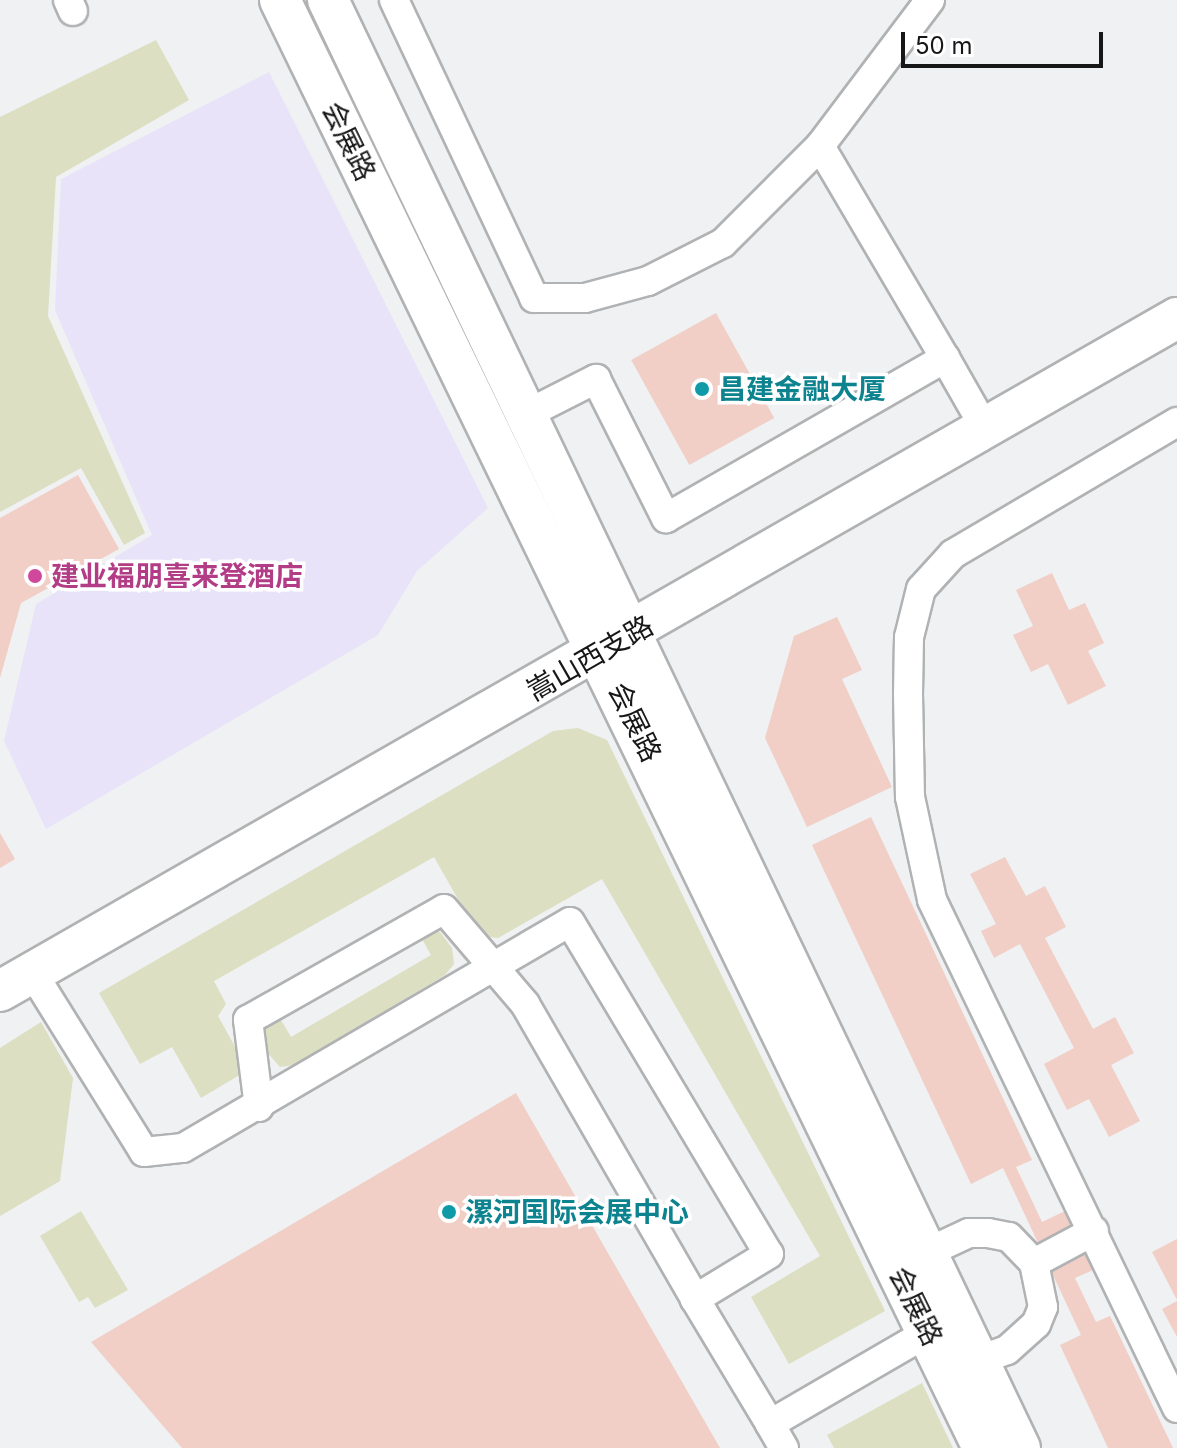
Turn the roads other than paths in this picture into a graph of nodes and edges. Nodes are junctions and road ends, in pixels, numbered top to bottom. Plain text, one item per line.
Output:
1 (280, 0) edge
2 (328, 0) edge
3 (394, 0) edge
4 (930, 0) edge
5 (820, 146) junction
6 (1177, 318) edge
7 (945, 358) junction
8 (525, 415) junction
9 (1177, 422) edge
10 (986, 430) junction
11 (615, 644) junction
12 (491, 967) junction
13 (16, 982) edge
14 (259, 1107) junction
15 (1094, 1231) junction
16 (928, 1252) junction
17 (1034, 1263) junction
18 (695, 1299) junction
19 (944, 1324) junction
20 (980, 1360) junction
21 (1177, 1408) edge
22 (770, 1424) junction
23 (784, 1448) edge
24 (983, 1448) edge
25 (1020, 1448) edge

1 - 11 street, 会展路
2 - 8 street, 会展路
3 - 5 street
4 - 5 street
5 - 7 street
6 - 10 street, 嵩山西支路
7 - 8 street
7 - 10 street
8 - 11 street, 会展路
9 - 15 street
10 - 11 street, 嵩山西支路
11 - 13 street, 嵩山西支路
11 - 16 street, 会展路
11 - 19 street, 会展路
12 - 14 street
12 - 14 street
12 - 18 street
12 - 18 street
13 - 14 street
15 - 17 street
15 - 21 street
16 - 17 street
16 - 19 street, 会展路
17 - 20 street
18 - 22 street
19 - 20 street, 会展路
19 - 22 street
19 - 24 street, 会展路
20 - 25 street, 会展路
22 - 23 street

